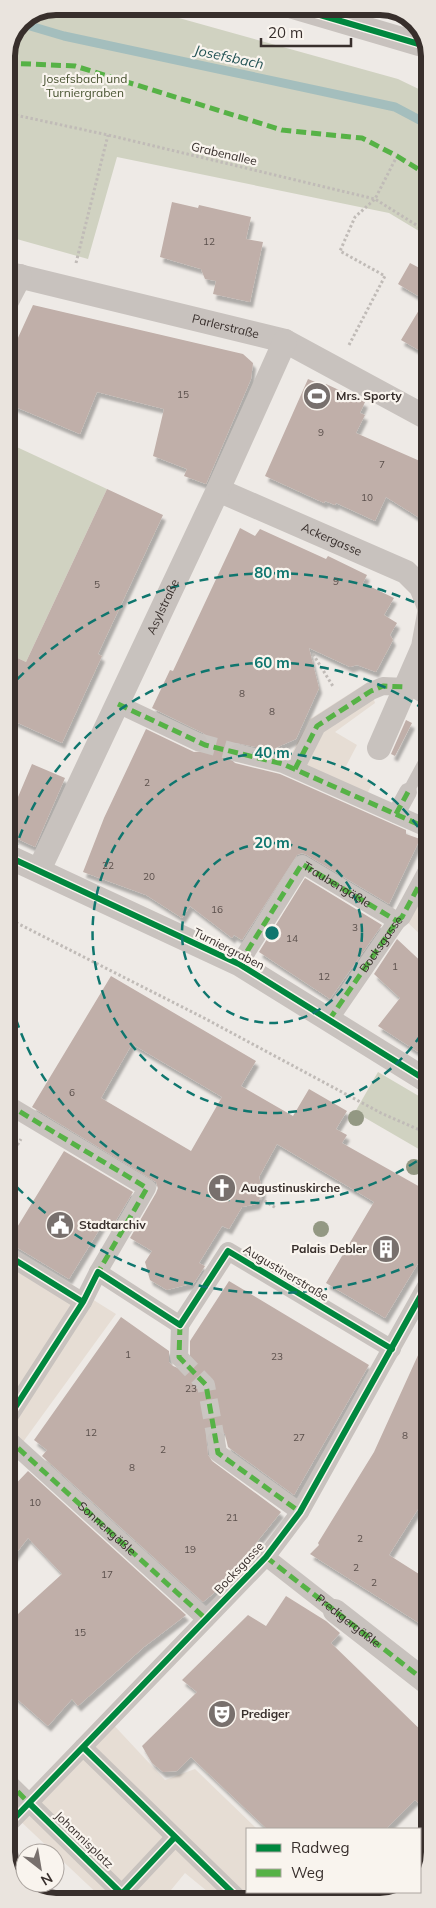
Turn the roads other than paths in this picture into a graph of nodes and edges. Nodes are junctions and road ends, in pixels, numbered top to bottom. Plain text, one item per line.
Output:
1 (326, 15) edge
2 (418, 41) edge
3 (15, 274) edge
4 (285, 341) junction
5 (421, 415) edge
6 (218, 490) junction
7 (421, 587) edge
8 (421, 650) edge
9 (406, 688) junction
10 (421, 696) edge
11 (118, 704) junction
12 (198, 742) tunnel mouth
13 (379, 748) dead end
14 (238, 753) tunnel mouth
15 (421, 768) edge
16 (295, 769) junction
17 (408, 792) joint
18 (396, 814) junction
19 (421, 825) edge
20 (15, 860) edge
21 (39, 870) junction
22 (421, 882) edge
23 (397, 921) junction
24 (239, 964) junction
25 (328, 1020) junction
26 (421, 1077) edge
27 (15, 1109) edge
28 (15, 1260) edge
29 (98, 1272) junction
30 (421, 1297) edge
31 (83, 1302) junction
32 (180, 1324) junction
33 (392, 1349) junction
34 (179, 1357) dead end
35 (15, 1408) edge
36 (216, 1440) tunnel mouth
37 (15, 1445) edge
38 (300, 1512) junction
39 (266, 1557) junction
40 (335, 1611) joint
41 (206, 1619) junction
42 (421, 1678) edge
43 (83, 1746) junction
44 (15, 1789) edge
45 (29, 1803) junction
46 (15, 1818) edge
47 (176, 1837) junction
48 (114, 1893) edge
49 (122, 1893) edge
50 (233, 1893) edge

1 - 2 street
3 - 4 street, Parlerstraße
4 - 5 street, Parlerstraße
4 - 6 street, Asylstraße
6 - 7 street, Ackergasse
6 - 11 street, Asylstraße
8 - 9 street
9 - 10 lane
9 - 13 street
9 - 16 street
11 - 12 street
11 - 21 street, Asylstraße
14 - 16 street
15 - 17 lane
16 - 18 street
17 - 18 street
18 - 19 street
20 - 21 street, Turniergraben
21 - 24 street, Turniergraben
22 - 23 street, Bocksgasse
23 - 24 street, Traubengäßle
23 - 25 street, Bocksgasse
24 - 25 street, Turniergraben
25 - 26 street, Turniergraben
27 - 29 street
28 - 31 street
29 - 31 street
29 - 32 street
30 - 33 street, Bocksgasse
31 - 35 street
32 - 33 street, Augustinerstraße
32 - 34 street
33 - 38 street, Bocksgasse
36 - 38 street
37 - 41 street, Sonnengäßle
38 - 39 street, Bocksgasse
39 - 40 street, Predigergäßle
39 - 41 street, Bocksgasse
40 - 42 street, Predigergäßle
41 - 43 street, Bocksgasse
43 - 45 street, Bocksgasse
43 - 47 street
44 - 45 street, Johannisplatz
45 - 46 street, Bocksgasse
45 - 48 street, Johannisplatz
47 - 49 street, Johannisplatz
47 - 50 street

